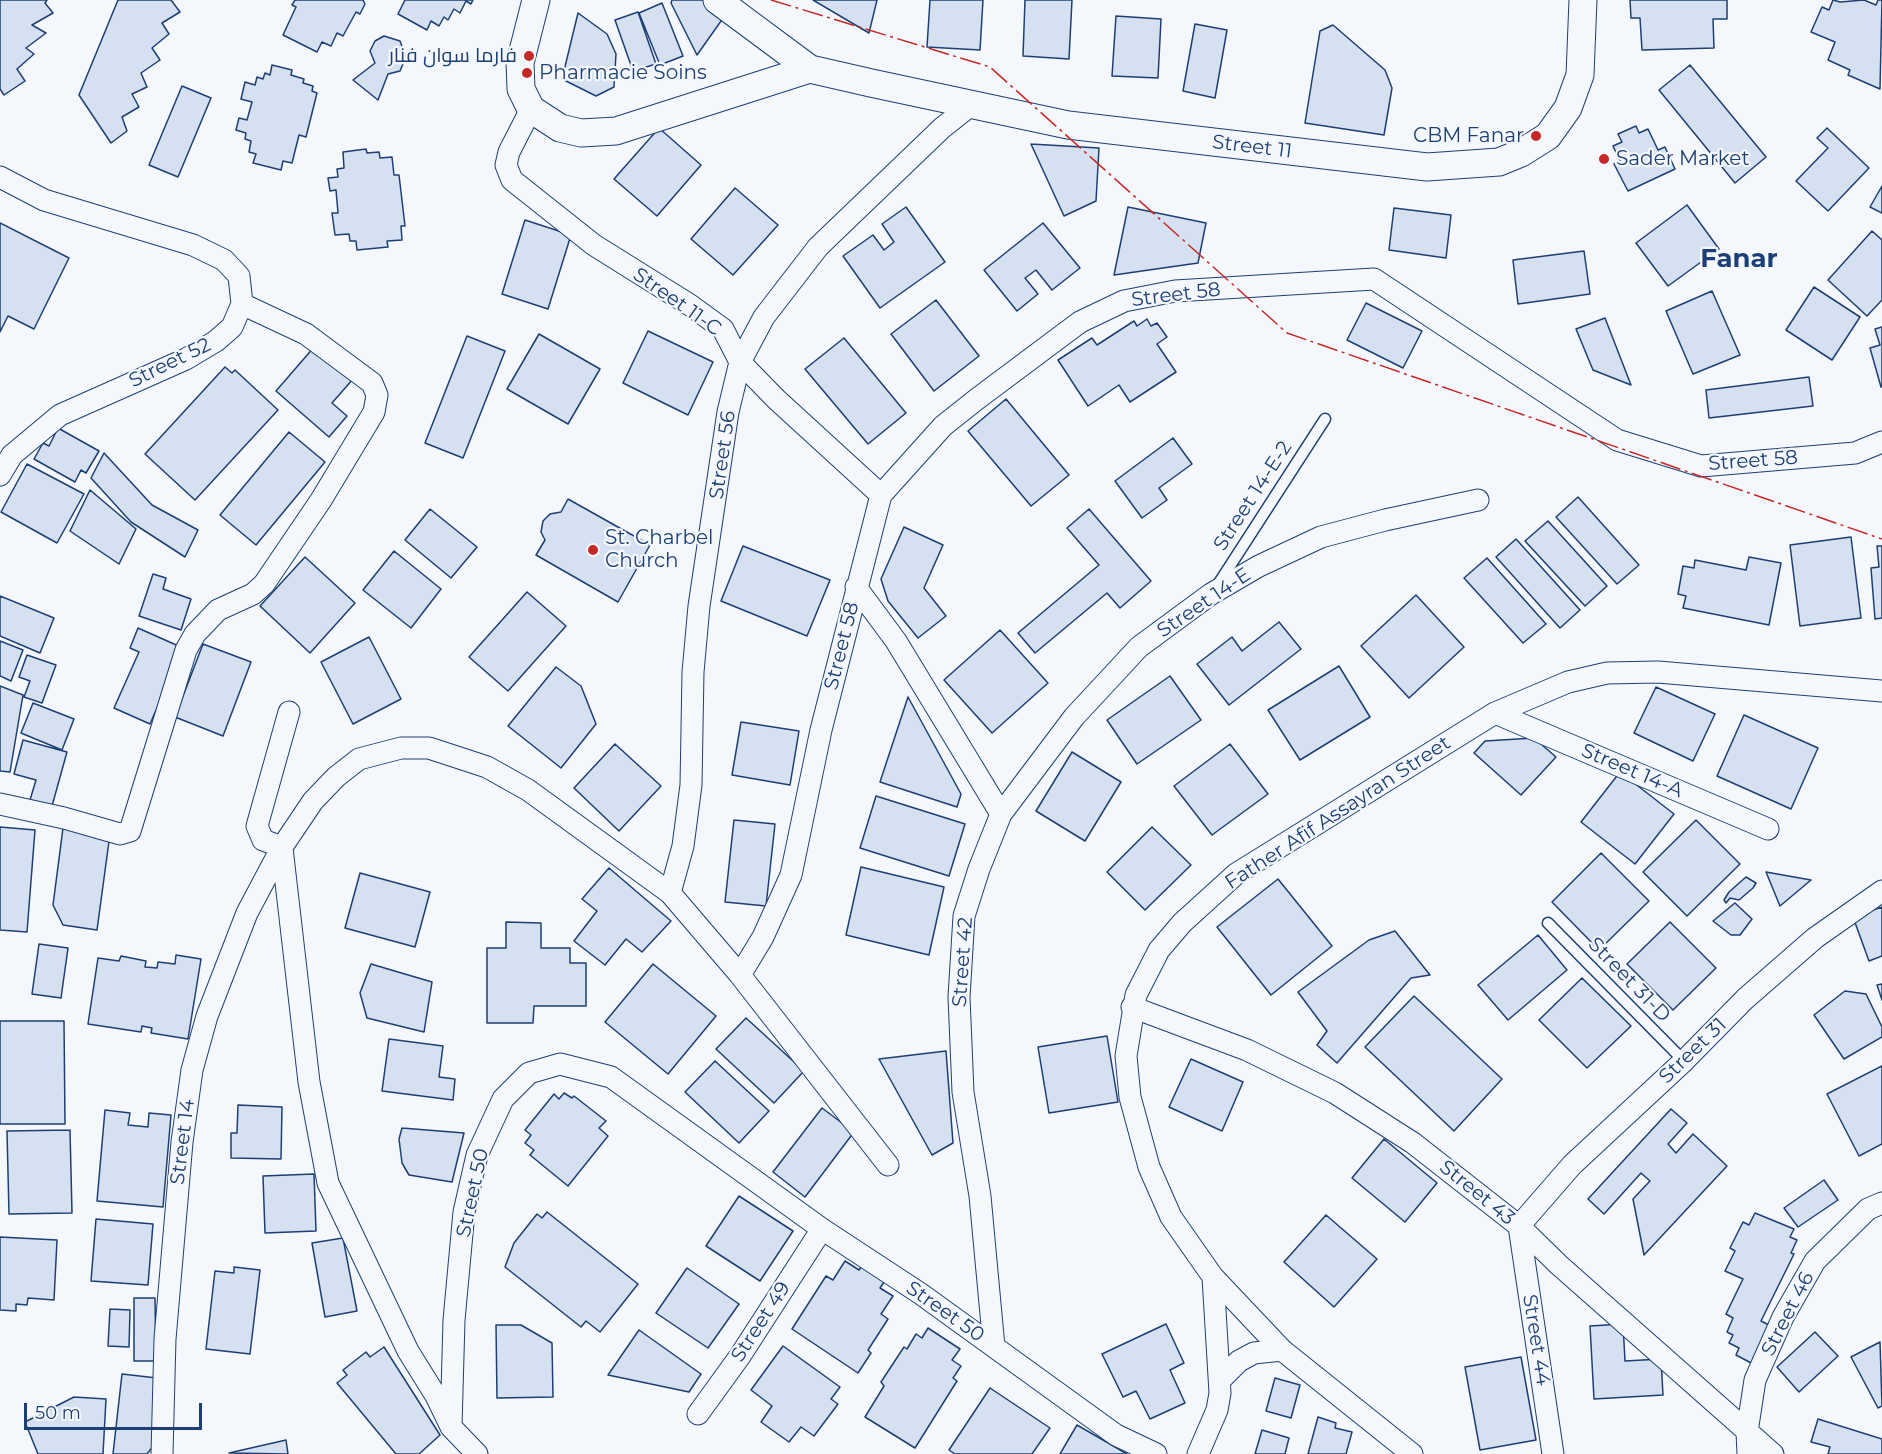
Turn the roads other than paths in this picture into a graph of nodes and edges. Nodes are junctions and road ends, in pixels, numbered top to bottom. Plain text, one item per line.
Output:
1 (536, 0) edge
2 (717, 0) edge
3 (1583, 0) edge
4 (810, 69) junction
5 (971, 105) junction
6 (531, 109) junction
7 (0, 177) edge
8 (242, 304) junction
9 (740, 362) junction
10 (1325, 419) dead end
11 (1882, 442) edge
12 (0, 475) edge
13 (881, 495) junction
14 (1478, 500) dead end
15 (856, 587) junction
16 (1211, 594) junction
17 (1882, 691) edge
18 (289, 712) dead end
19 (1495, 713) junction
20 (4, 805) edge
21 (1001, 814) junction
22 (1768, 829) dead end
23 (282, 847) junction
24 (1882, 891) edge
25 (670, 893) junction
26 (1548, 923) dead end
27 (740, 975) junction
28 (1132, 1007) junction
29 (1684, 1061) junction
30 (888, 1165) dead end
31 (1882, 1203) edge
32 (1519, 1226) junction
33 (822, 1229) junction
34 (1213, 1277) junction
35 (994, 1347) junction
36 (1282, 1350) junction
37 (1220, 1380) junction
38 (698, 1414) dead end
39 (451, 1427) junction
40 (1747, 1432) junction
41 (162, 1454) edge
42 (477, 1454) edge
43 (1156, 1454) edge
44 (1198, 1454) edge
45 (1412, 1454) edge
46 (1553, 1454) edge
47 (1748, 1454) edge
48 (1773, 1454) edge

1 - 6 street
2 - 4 street
3 - 5 street, Street 11
4 - 5 street, Street 11
4 - 6 street
5 - 9 street, Street 56
6 - 9 street, Street 11-C
7 - 8 street
8 - 12 street, Street 52
8 - 20 street
9 - 13 street, Street 11-C
9 - 25 street, Street 56
10 - 16 lane, Street 14-E-2
11 - 13 street, Street 58
13 - 15 street, Street 58
14 - 16 street, Street 14-E
15 - 21 street
15 - 27 street, Street 58
16 - 21 street, Street 14-E
17 - 19 street, Father Afif Assayran Street
18 - 23 street
19 - 22 street, Street 14-A
19 - 28 street, Father Afif Assayran Street
21 - 35 street, Street 42
23 - 25 street
23 - 39 street
23 - 41 street, Street 14
24 - 29 street, Street 31
25 - 27 street
26 - 29 lane, Street 31-D
27 - 30 street
28 - 32 street, Street 43
28 - 34 street, Father Afif Assayran Street
29 - 32 street, Street 31
31 - 40 street, Street 46
32 - 40 street, Street 43
32 - 46 street, Street 44
33 - 35 street, Street 50
33 - 38 street, Street 49
33 - 39 street, Street 50
34 - 36 street, Father Afif Assayran Street
34 - 37 street
35 - 43 street, Street 50
36 - 37 street
36 - 45 street, Father Afif Assayran Street
37 - 44 street
39 - 42 street
40 - 47 street, Street 46
40 - 48 street, Street 43

